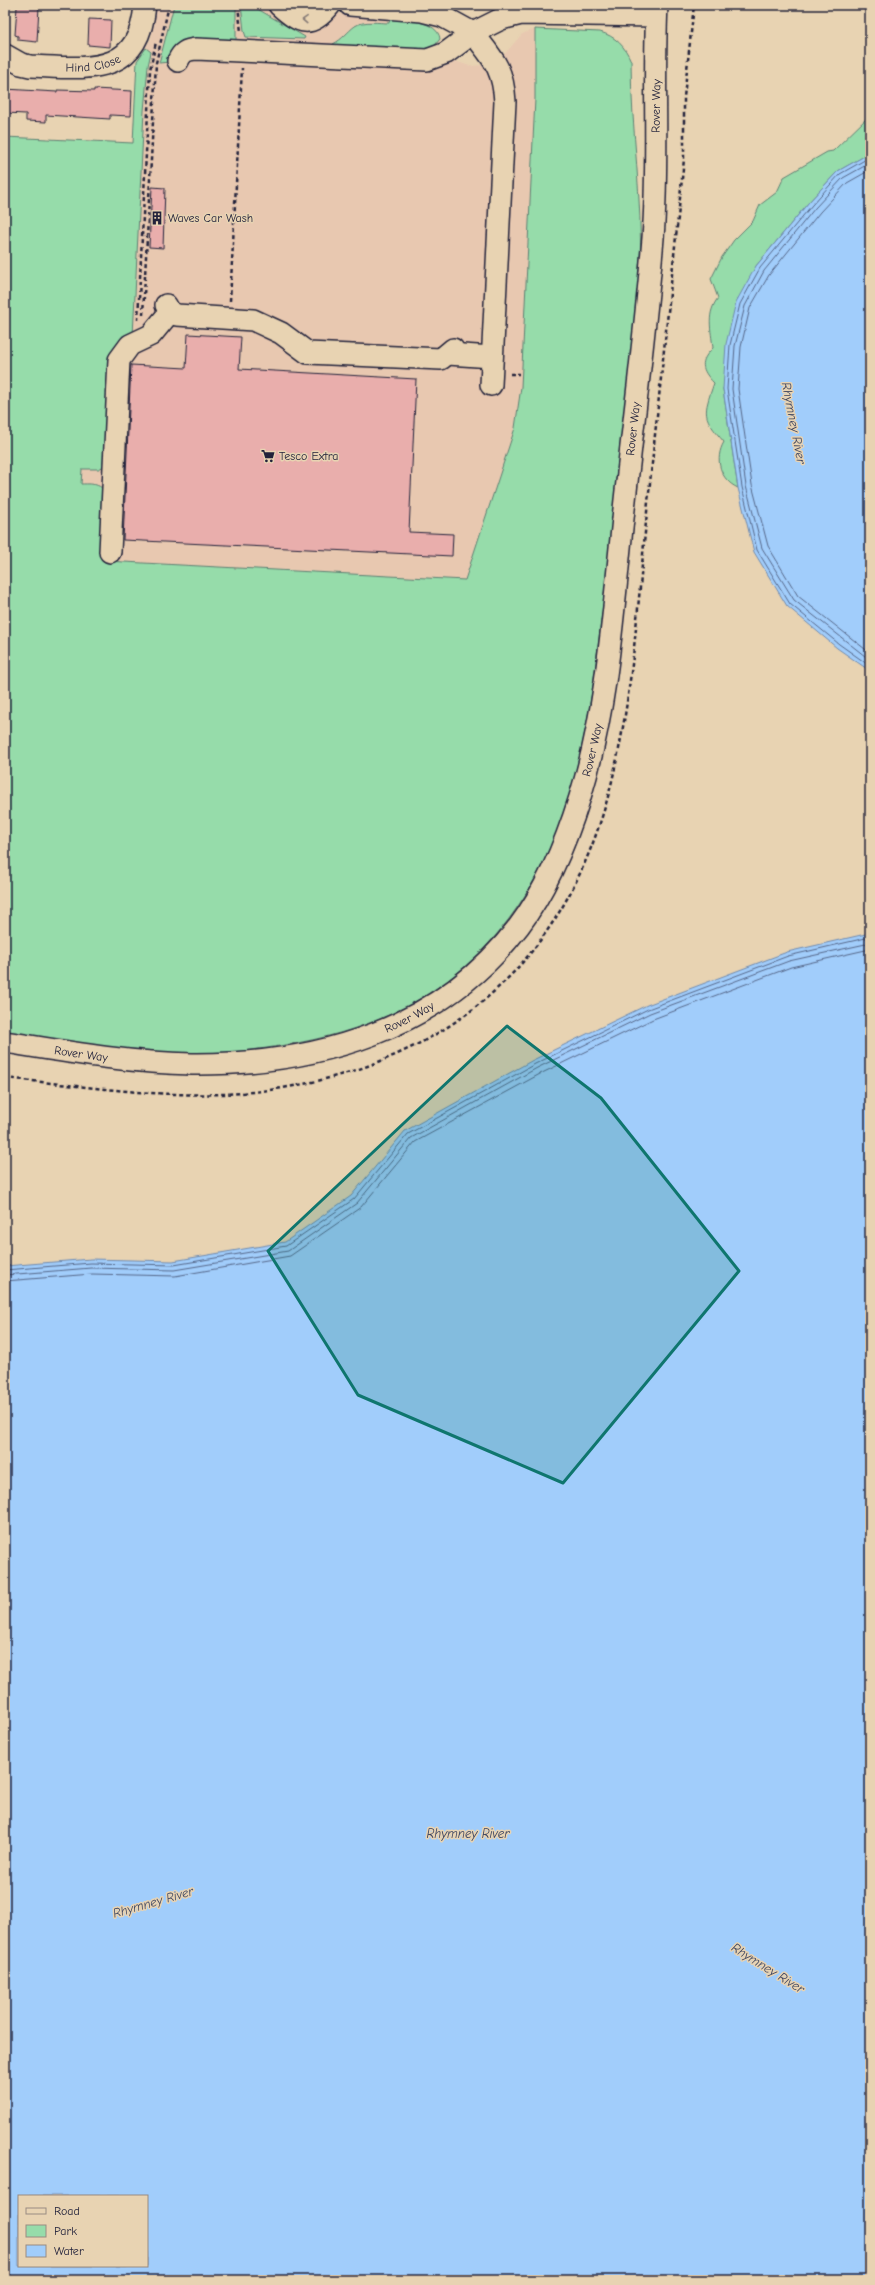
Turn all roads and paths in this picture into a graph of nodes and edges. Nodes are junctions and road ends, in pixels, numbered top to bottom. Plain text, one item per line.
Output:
1 (145, 5) edge
2 (169, 5) edge
3 (238, 5) edge
4 (279, 5) edge
5 (330, 5) edge
6 (350, 5) edge
7 (656, 10) edge
8 (161, 22) dead end
9 (473, 33) junction
10 (241, 39) dead end
11 (5, 54) edge
12 (242, 60) dead end
13 (178, 61) dead end
14 (229, 309) dead end
15 (143, 322) dead end
16 (137, 327) dead end
17 (492, 357) junction
18 (491, 385) dead end
19 (110, 552) dead end
20 (5, 1042) edge

1 - 11 street, Hind Close
2 - 15 path
3 - 10 path
5 -> 4 street
6 - 9 street
7 - 9 street
7 - 20 street, Rover Way
8 - 16 path
9 - 13 street
9 - 17 street
12 - 14 path
17 - 18 street
17 - 19 street

